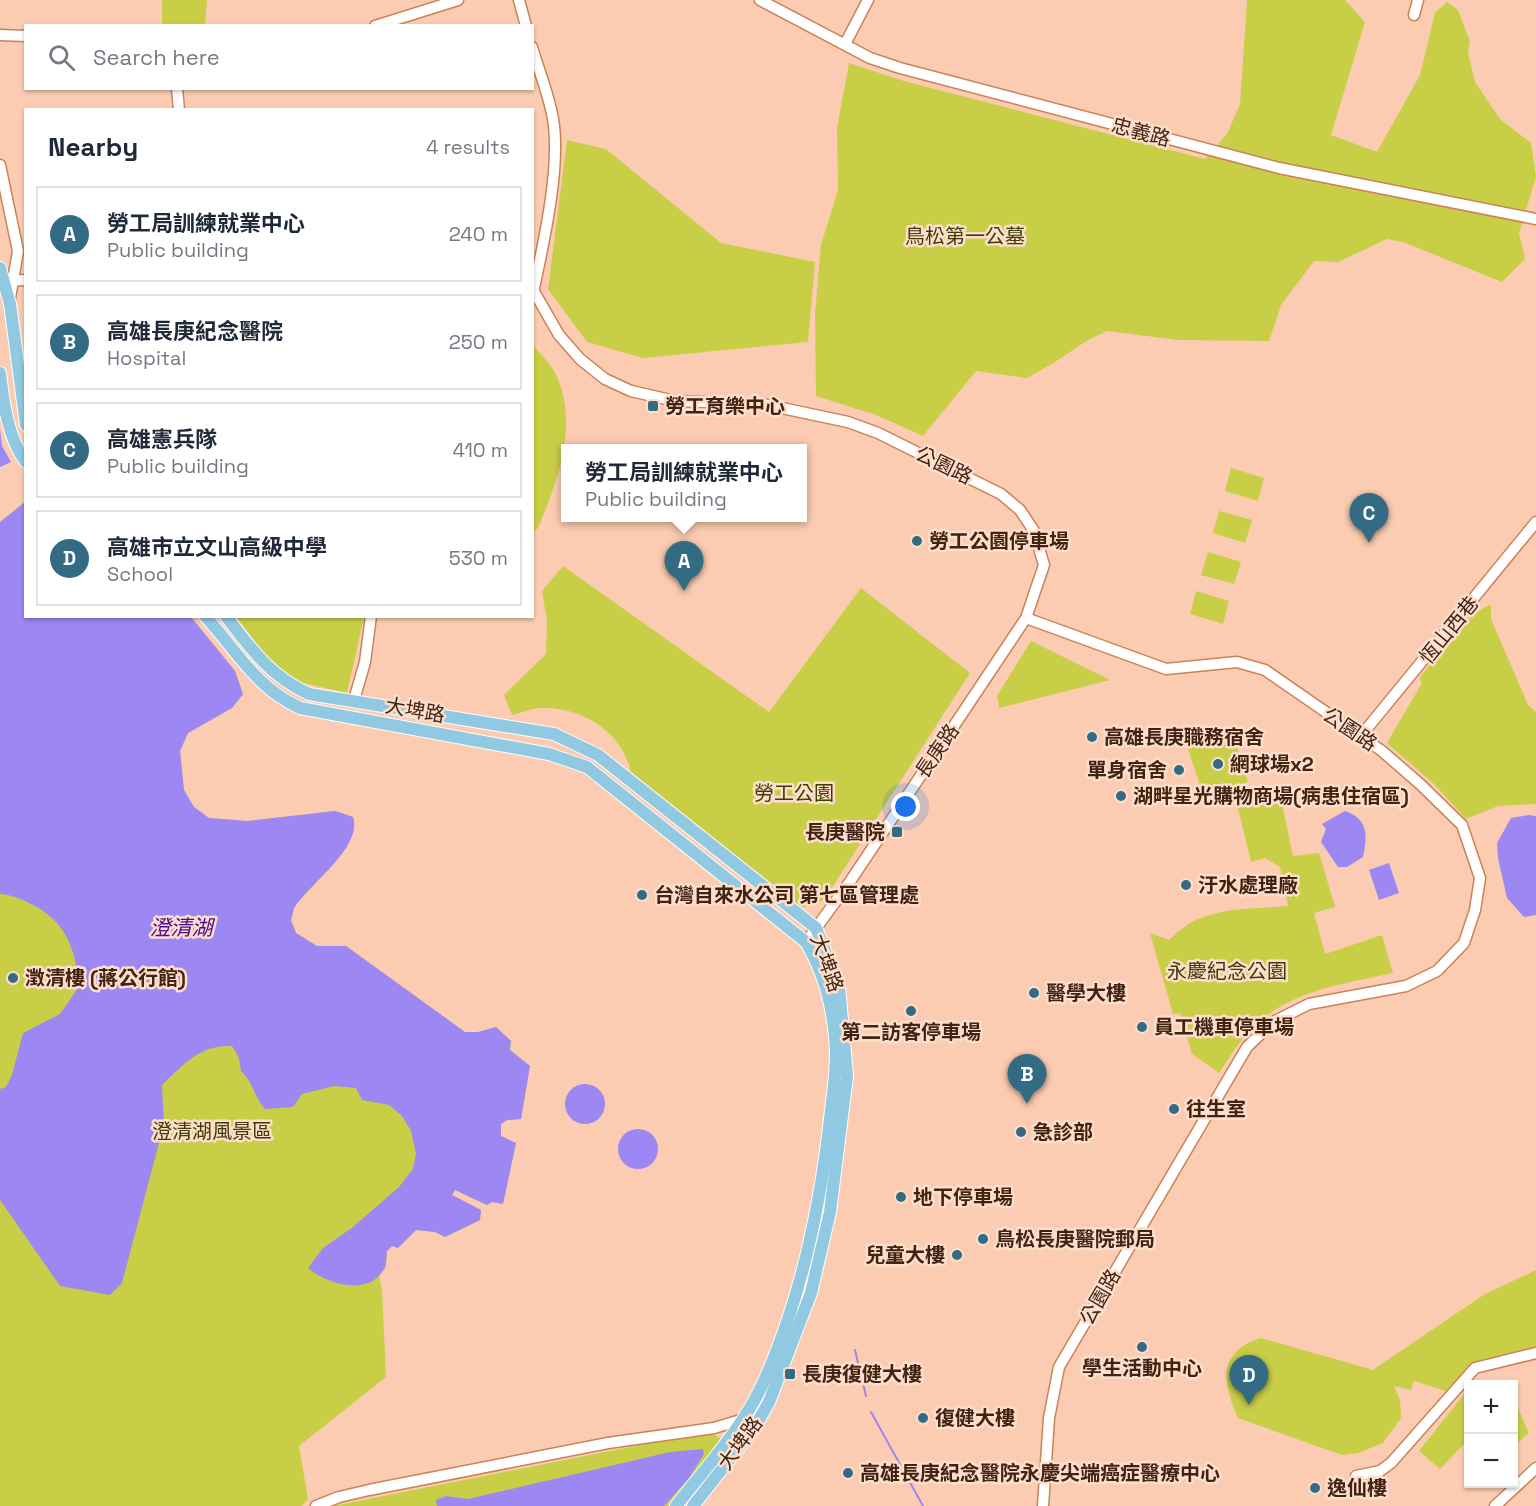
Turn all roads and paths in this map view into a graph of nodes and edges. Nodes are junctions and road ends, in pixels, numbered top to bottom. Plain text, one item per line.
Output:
1 (458, 0) edge
2 (519, 0) edge
3 (760, 0) edge
4 (868, 0) edge
5 (1418, 0) edge
6 (1414, 15) dead end
7 (381, 24) edge
8 (525, 24) edge
9 (0, 35) edge
10 (24, 36) edge
11 (845, 44) junction
12 (534, 54) edge
13 (177, 90) edge
14 (179, 108) edge
15 (0, 165) edge
16 (1536, 219) edge
17 (22, 248) edge
18 (0, 268) edge
19 (24, 280) edge
20 (5, 281) edge
21 (534, 284) edge
22 (534, 290) edge
23 (0, 373) edge
24 (24, 410) edge
25 (24, 459) edge
26 (1536, 522) edge
27 (207, 618) edge
28 (228, 618) edge
29 (371, 618) edge
30 (1026, 618) junction
31 (354, 700) junction
32 (1360, 737) junction
33 (816, 928) junction
34 (806, 942) junction
35 (1536, 1353) edge
36 (744, 1419) junction
37 (1536, 1468) edge
38 (1356, 1476) dead end
39 (316, 1506) edge
40 (676, 1506) edge
41 (693, 1506) edge
42 (1043, 1506) edge
43 (1495, 1506) edge

1 - 7 street
2 - 8 street
3 - 11 street, 忠義路
4 - 11 street
5 - 6 street
9 - 10 street
11 - 16 street, 忠義路
12 - 21 street
13 - 14 street
15 - 17 street
17 - 20 street
18 - 20 main road
19 - 20 street
20 - 24 main road
22 - 30 street, 公園路
23 - 25 main road
26 - 32 street, 恆山西巷
27 - 34 main road, 大埤路
28 - 31 main road, 大埤路
29 - 31 street
30 - 32 street, 公園路
30 - 33 street, 長庚路
31 - 33 main road, 大埤路
32 - 42 street, 公園路
33 - 34 street, 長庚路
33 - 41 main road, 大埤路
34 - 36 main road, 大埤路
35 - 38 street
36 - 39 street, 大埤路
36 - 40 main road, 大埤路
37 - 43 street

